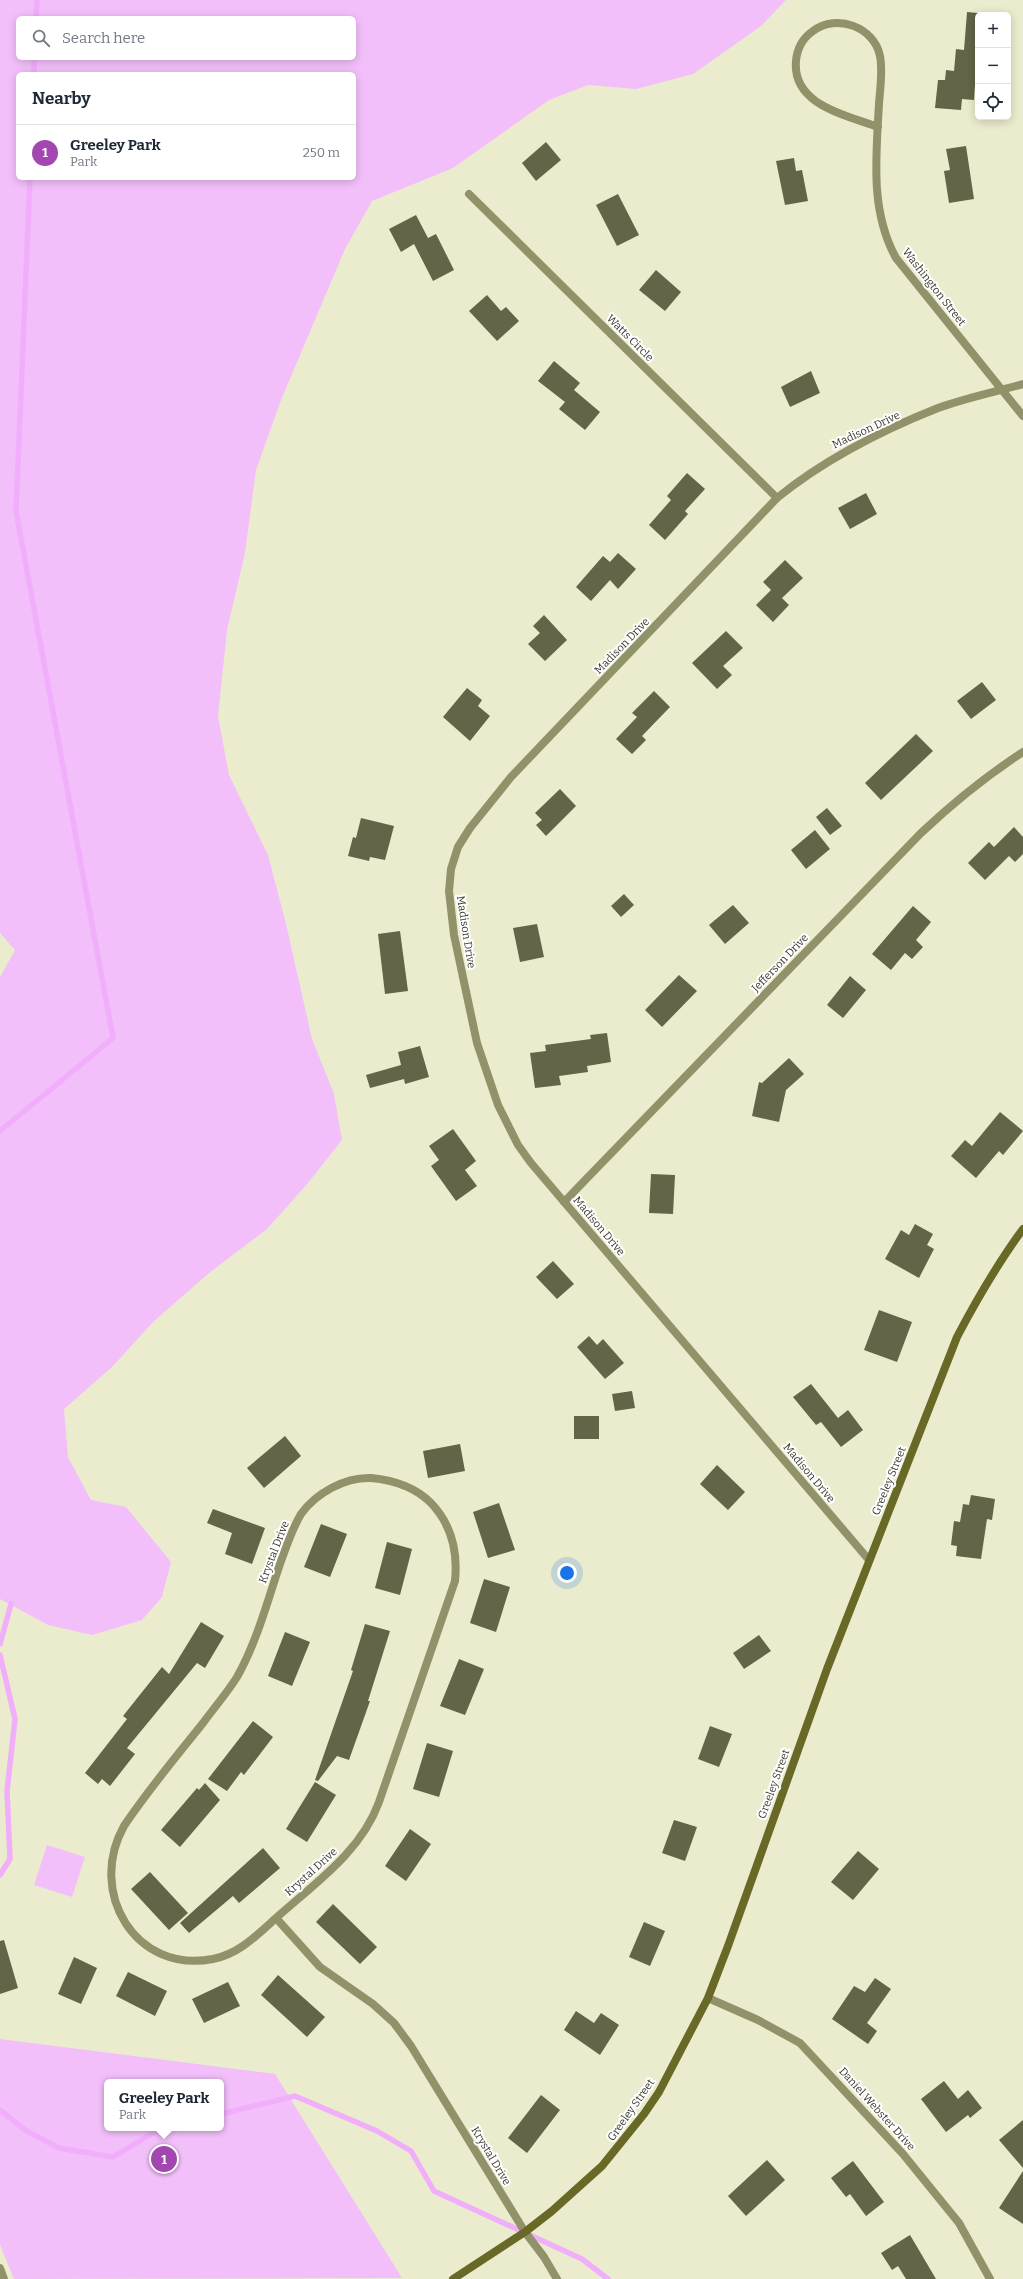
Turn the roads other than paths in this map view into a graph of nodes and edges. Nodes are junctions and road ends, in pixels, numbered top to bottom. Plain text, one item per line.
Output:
1 (878, 127) junction
2 (469, 194) dead end
3 (1023, 384) edge
4 (1002, 390) junction
5 (1023, 416) edge
6 (777, 498) junction
7 (1023, 752) edge
8 (564, 1202) junction
9 (1023, 1229) edge
10 (868, 1560) junction
11 (276, 1918) junction
12 (708, 1998) junction
13 (525, 2232) junction
14 (0, 2268) edge
15 (4, 2279) edge
16 (453, 2279) edge
17 (557, 2279) edge
18 (990, 2279) edge

1 - 1 street, Washington Street
1 - 4 street, Washington Street
2 - 6 street, Watts Circle
3 - 4 street, Madison Drive
4 - 5 street, Washington Street
4 - 6 street, Madison Drive
6 - 8 street, Madison Drive
7 - 8 street, Jefferson Drive
8 - 10 street, Madison Drive
9 - 10 street, Greeley Street
10 - 12 street, Greeley Street
11 - 11 street, Krystal Drive
11 - 13 street, Krystal Drive
12 - 13 street, Greeley Street
12 - 18 street, Daniel Webster Drive
13 - 16 street, Greeley Street
13 - 17 street, Krystal Drive
14 - 15 street

